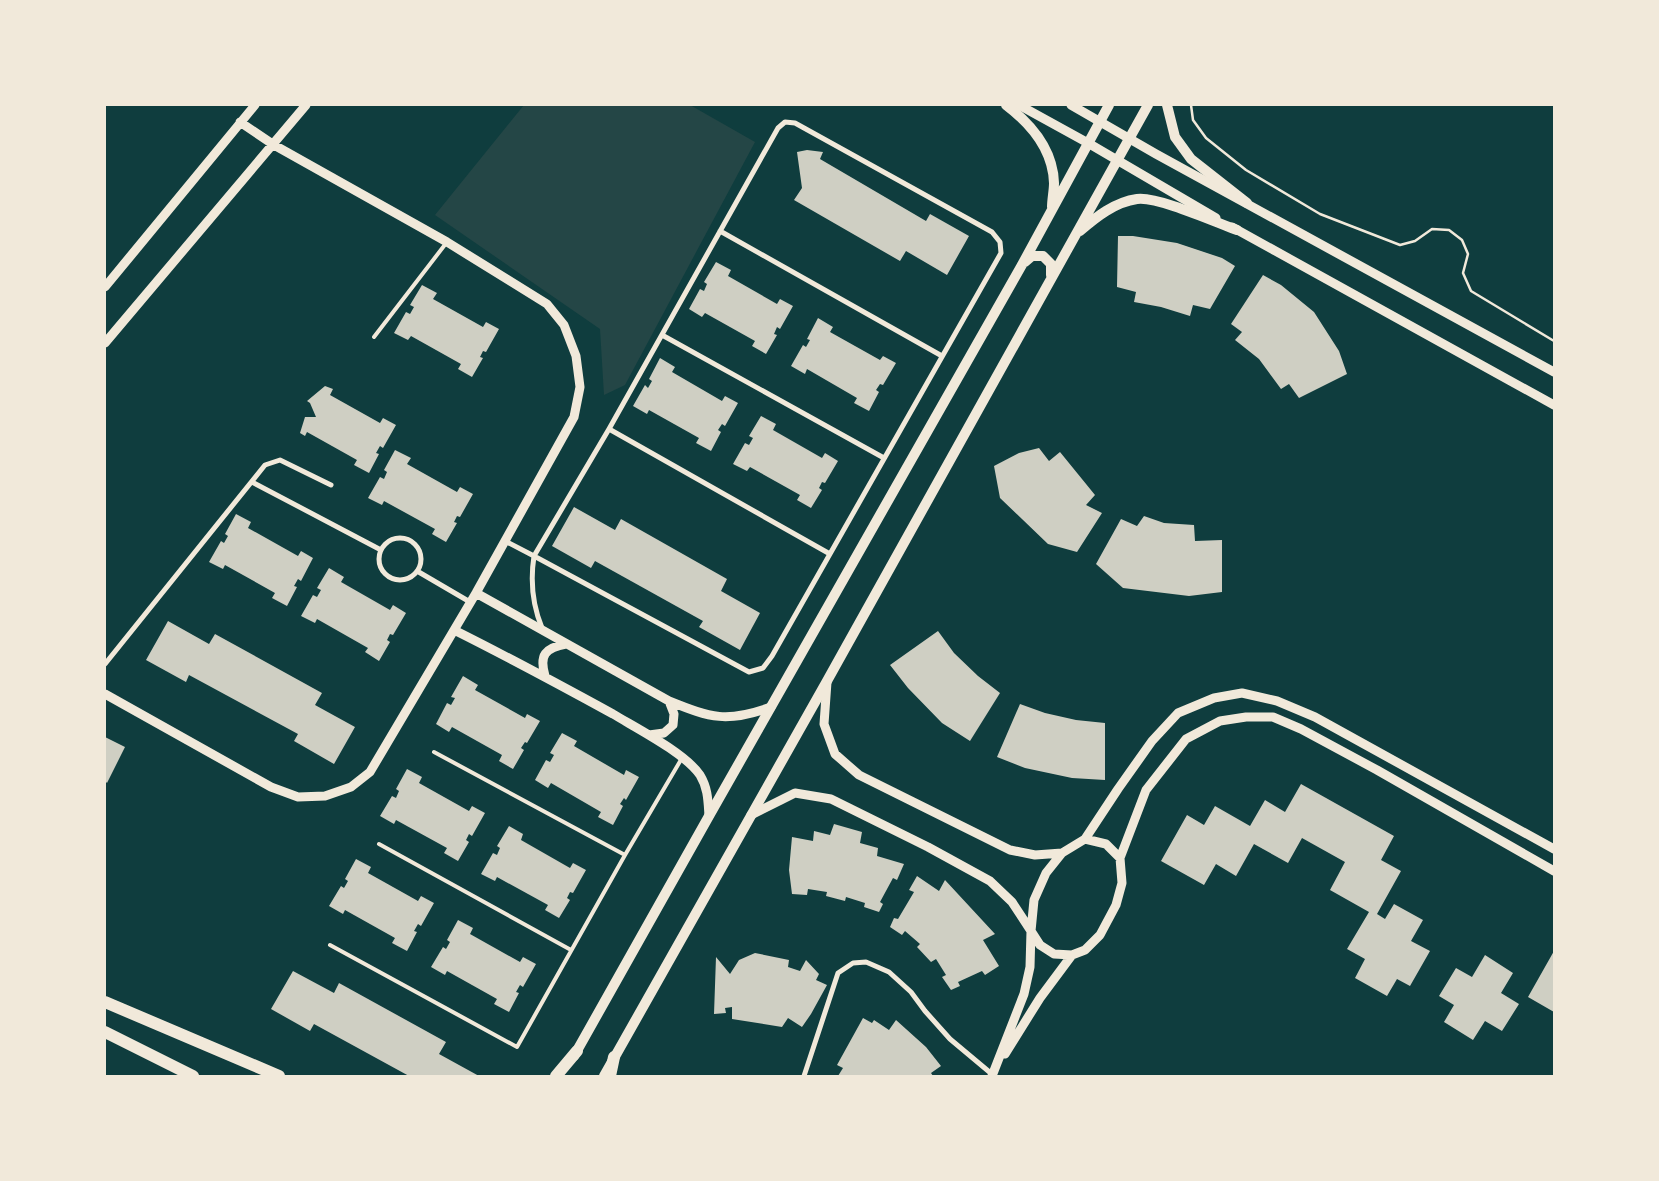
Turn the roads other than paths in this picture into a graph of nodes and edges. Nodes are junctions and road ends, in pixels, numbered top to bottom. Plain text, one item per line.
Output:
1 (255, 105) edge
2 (306, 105) edge
3 (1006, 105) edge
4 (1019, 105) edge
5 (1071, 105) edge
6 (1109, 105) edge
7 (1148, 105) edge
8 (1167, 105) edge
9 (240, 122) junction
10 (1100, 122) junction
11 (1128, 138) junction
12 (1088, 143) junction
13 (274, 145) junction
14 (1116, 160) junction
15 (1246, 203) junction
16 (1051, 212) junction
17 (1236, 230) junction
18 (720, 231) junction
19 (1075, 235) junction
20 (447, 242) junction
21 (1023, 263) junction
22 (1051, 276) junction
23 (105, 287) edge
24 (662, 334) junction
25 (374, 337) dead end
26 (105, 344) edge
27 (942, 356) junction
28 (1554, 372) edge
29 (1554, 405) edge
30 (608, 429) junction
31 (884, 458) junction
32 (252, 482) junction
33 (331, 485) dead end
34 (505, 541) junction
35 (381, 550) junction
36 (830, 554) junction
37 (534, 556) junction
38 (417, 571) junction
39 (476, 594) junction
40 (470, 602) junction
41 (454, 630) junction
42 (542, 630) junction
43 (566, 644) junction
44 (105, 664) edge
45 (545, 676) junction
46 (826, 681) junction
47 (105, 694) edge
48 (670, 700) junction
49 (770, 707) junction
50 (649, 735) junction
51 (434, 752) dead end
52 (1386, 756) junction
53 (682, 758) junction
54 (1377, 770) junction
55 (750, 815) junction
56 (709, 816) junction
57 (1086, 839) junction
58 (379, 844) dead end
59 (1554, 849) edge
60 (1062, 853) junction
61 (625, 855) junction
62 (1120, 858) junction
63 (1554, 871) edge
64 (1031, 931) junction
65 (330, 945) dead end
66 (572, 950) junction
67 (1072, 955) junction
68 (105, 1002) edge
69 (105, 1032) edge
70 (577, 1051) junction
71 (614, 1057) junction
72 (193, 1076) edge
73 (279, 1076) edge
74 (556, 1076) edge
75 (562, 1076) edge
76 (604, 1076) edge
77 (610, 1076) edge
78 (804, 1076) edge
79 (992, 1076) edge

1 - 9 street
2 - 13 street
3 - 16 main road
4 - 12 street
5 - 10 street
6 - 10 main road
7 - 11 main road
8 - 15 main road
9 - 13 street
9 - 23 street
10 - 11 street
10 - 12 main road
11 - 14 main road
11 - 15 street
12 - 14 street
12 - 16 main road
13 - 20 street
13 - 26 street
14 - 17 street
14 - 19 main road
15 - 28 street
16 - 21 main road
17 - 19 main road
17 - 29 street
18 - 24 street
18 - 27 street
18 - 27 street
19 - 22 main road
20 - 25 lane
20 - 34 street
21 - 22 main road
21 - 49 main road
22 - 46 main road
24 - 30 street
24 - 31 street
27 - 31 street
30 - 36 street
30 - 37 street
31 - 36 street
32 - 33 street
32 - 35 street
32 - 44 street
34 - 37 street
34 - 39 street
35 - 38 street
35 - 38 street
36 - 37 street
37 - 42 street
38 - 40 street
39 - 40 street
39 - 42 street
40 - 41 street
41 - 45 street
41 - 47 street
42 - 43 street
43 - 45 street
43 - 48 street
45 - 50 street
46 - 55 main road
46 - 60 street
48 - 49 street
48 - 50 street
49 - 56 main road
50 - 53 street
51 - 61 lane
52 - 54 street
52 - 57 street
52 - 59 street
53 - 56 street
53 - 61 lane
54 - 62 street
54 - 63 street
55 - 64 street
55 - 71 main road
56 - 70 main road
57 - 60 street
57 - 62 street
58 - 66 lane
60 - 64 street
61 - 66 lane
62 - 67 street
64 - 67 street
64 - 79 street
65 - 66 lane
67 - 79 street
68 - 73 highway
69 - 72 highway
70 - 74 highway
70 - 75 main road
71 - 76 main road
71 - 77 highway
78 - 79 street

